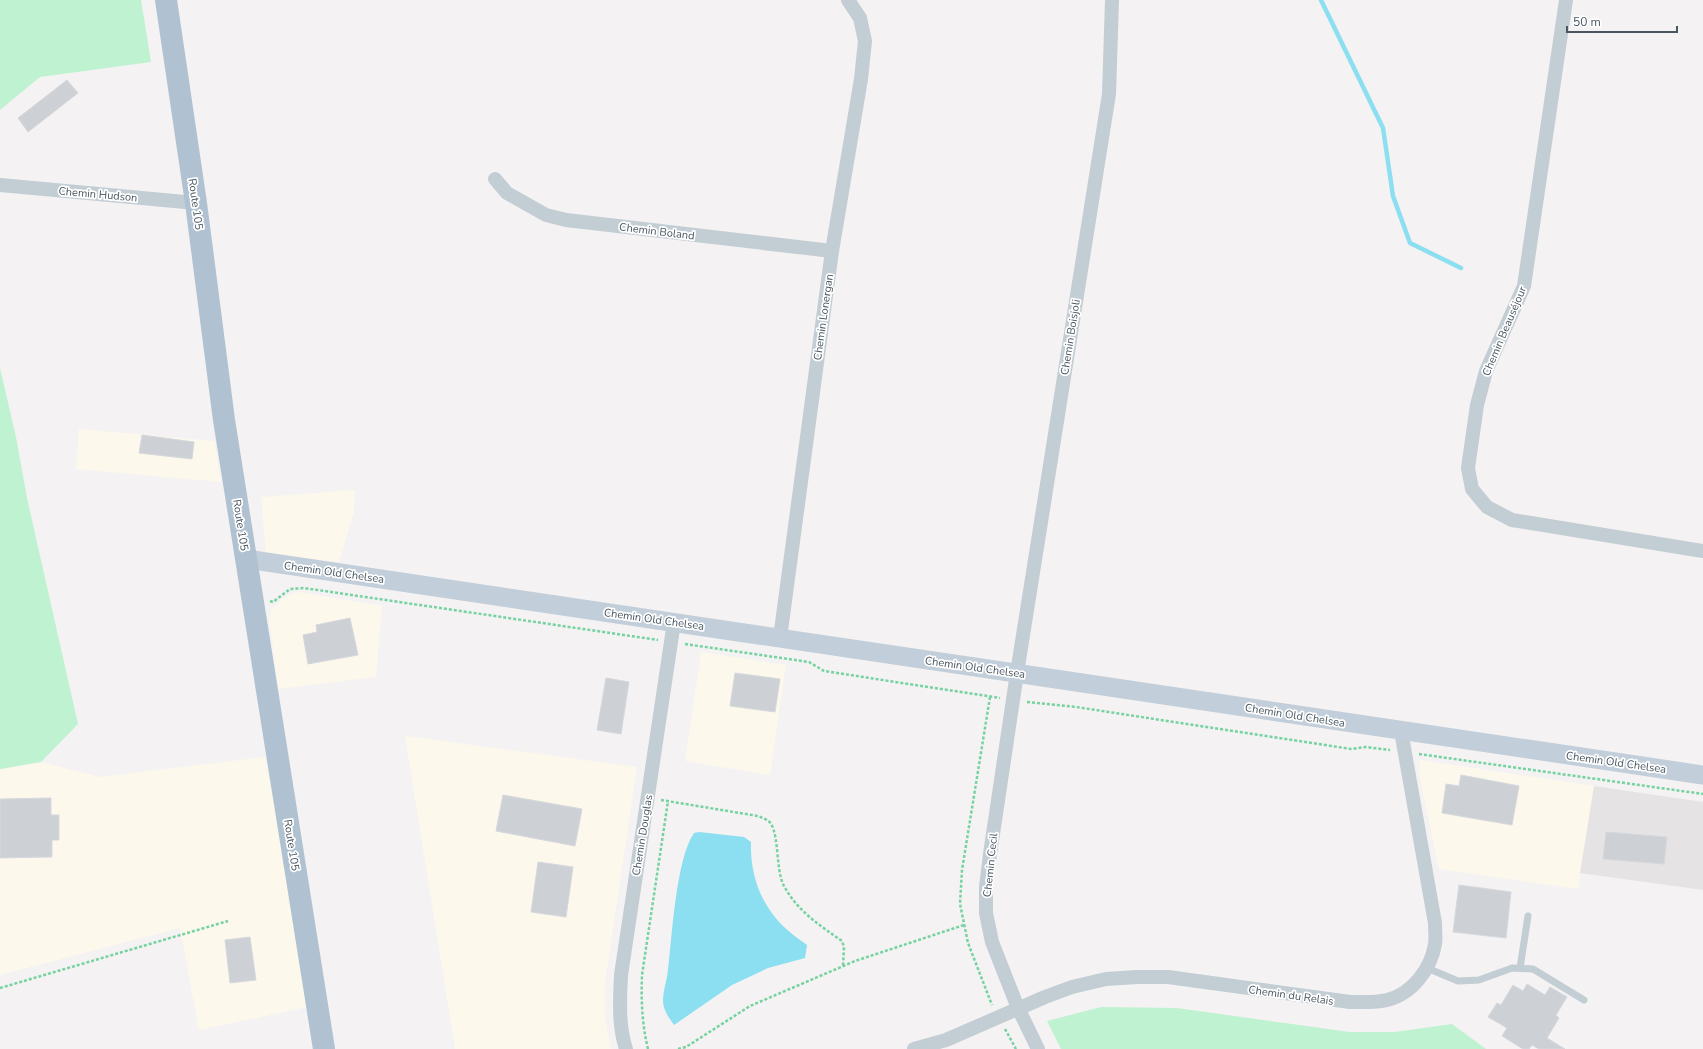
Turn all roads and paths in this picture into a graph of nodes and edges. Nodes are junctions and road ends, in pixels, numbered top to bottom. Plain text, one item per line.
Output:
1 (166, 0) edge
2 (848, 0) edge
3 (1112, 0) edge
4 (1566, 0) edge
5 (496, 179) dead end
6 (0, 185) edge
7 (196, 203) junction
8 (832, 251) junction
9 (1703, 551) edge
10 (246, 559) junction
11 (269, 601) dead end
12 (674, 622) junction
13 (780, 638) junction
14 (671, 642) junction
15 (1017, 673) junction
16 (1013, 700) junction
17 (1401, 731) junction
18 (1404, 752) junction
19 (1703, 775) edge
20 (1703, 794) edge
21 (648, 798) junction
22 (668, 801) junction
23 (1528, 916) dead end
24 (228, 922) dead end
25 (964, 925) dead end
26 (843, 966) junction
27 (1427, 968) junction
28 (1520, 968) junction
29 (0, 988) edge
30 (1584, 1000) dead end
31 (1018, 1008) junction
32 (687, 1048) edge
33 (324, 1049) edge
34 (626, 1049) edge
35 (648, 1049) edge
36 (678, 1049) edge
37 (914, 1049) edge
38 (1038, 1049) edge

1 - 7 main road, Route 105
2 - 8 street, Chemin Lonergan
3 - 15 street, Chemin Boisjoli
4 - 9 street, Chemin Beauséjour
5 - 8 street, Chemin Boland
6 - 7 street, Chemin Hudson
7 - 10 main road, Route 105
8 - 13 street, Chemin Lonergan
10 - 12 street, Chemin Old Chelsea
10 - 33 main road, Route 105
11 - 14 path
12 - 13 street, Chemin Old Chelsea
12 - 14 street, Chemin Douglas
13 - 15 street, Chemin Old Chelsea
14 - 16 path
14 - 21 street, Chemin Douglas
15 - 16 street, Chemin Cecil
15 - 17 street, Chemin Old Chelsea
16 - 18 path
16 - 31 street, Chemin Cecil
17 - 18 street, Chemin du Relais
17 - 19 street, Chemin Old Chelsea
18 - 20 path
18 - 27 street, Chemin du Relais
21 - 22 path
21 - 34 street, Chemin Douglas
22 - 26 path
22 - 35 path
23 - 28 lane
24 - 29 path
25 - 26 path
26 - 32 path
27 - 28 lane
27 - 31 street, Chemin du Relais
28 - 30 lane
31 - 37 street, Chemin du Relais
31 - 38 street, Chemin Cecil
32 - 36 path

